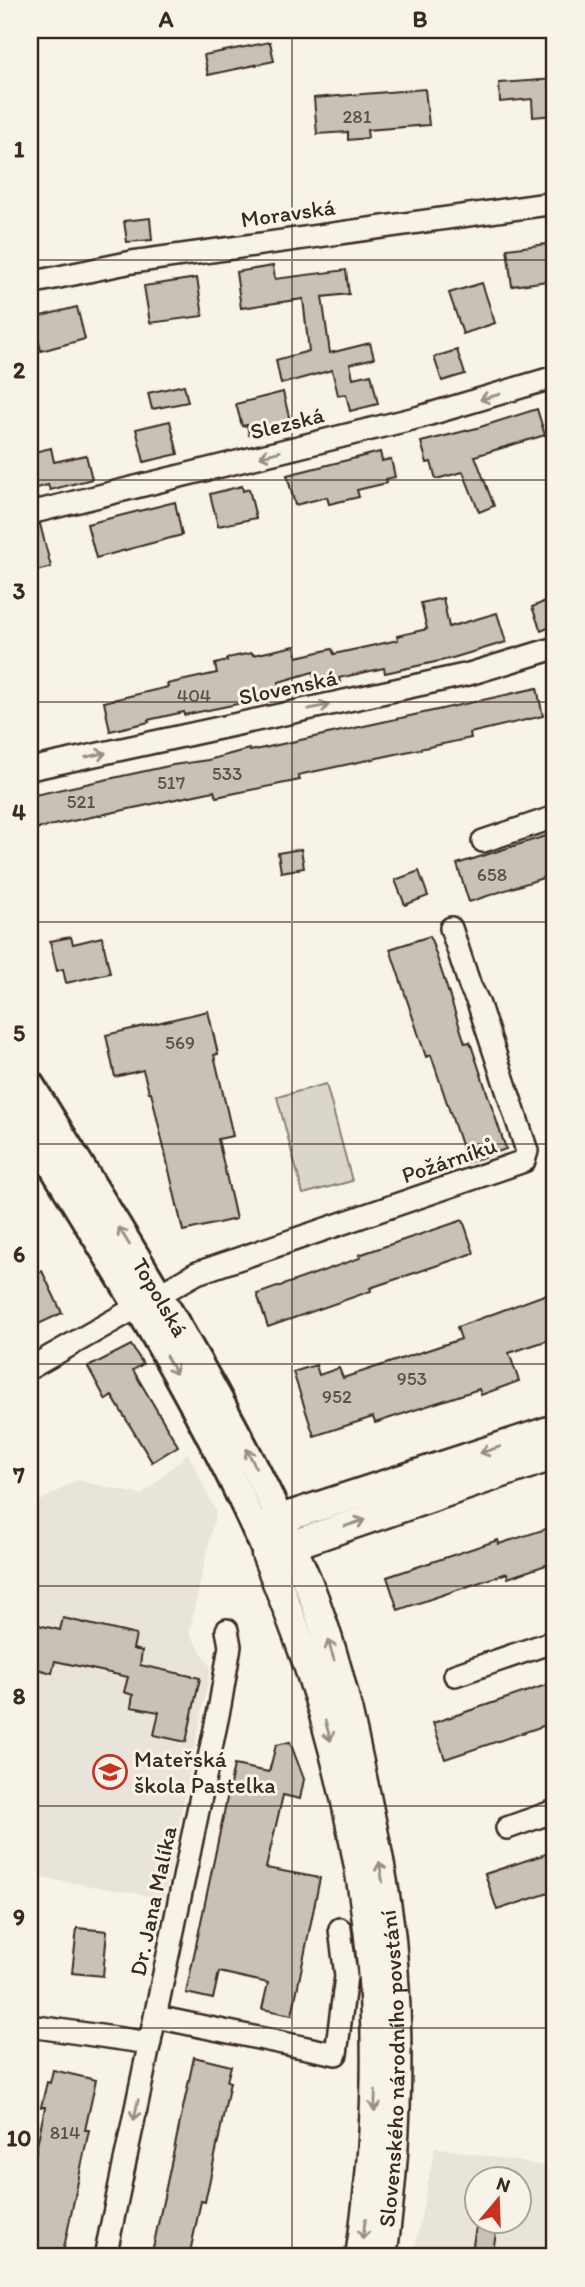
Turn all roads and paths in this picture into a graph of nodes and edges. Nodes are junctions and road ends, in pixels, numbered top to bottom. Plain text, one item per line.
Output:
1 (555, 203) edge
2 (30, 283) edge
3 (555, 377) edge
4 (30, 513) edge
5 (555, 648) edge
6 (30, 769) edge
7 (555, 817) edge
8 (483, 841) dead end
9 (451, 928) dead end
10 (30, 1084) edge
11 (30, 1129) edge
12 (149, 1300) junction
13 (30, 1368) edge
14 (555, 1429) edge
15 (555, 1455) edge
16 (273, 1537) junction
17 (227, 1630) dead end
18 (555, 1641) edge
19 (455, 1675) dead end
20 (555, 1811) edge
21 (507, 1828) dead end
22 (340, 1928) dead end
23 (156, 2017) junction
24 (30, 2026) edge
25 (150, 2043) junction
26 (105, 2257) edge
27 (360, 2257) edge
28 (382, 2257) edge

1 - 2 street, Moravská
3 -> 4 street, Slezská
6 -> 5 street, Slovenská
7 - 8 street
9 - 12 street, Požárníků
12 -> 10 street, Topolská
11 - 12 street, Topolská
12 - 13 street
12 - 16 street, Topolská
14 -> 16 main road
16 -> 15 main road
16 -> 27 main road, Slovenského národního povstání
28 -> 16 main road, Slovenského národního povstání
17 - 23 street, Dr. Jana Malíka
18 - 19 street
20 - 21 street
22 - 23 street
23 - 25 street, Dr. Jana Malíka
24 - 25 street
25 -> 26 street, Dr. Jana Malíka

